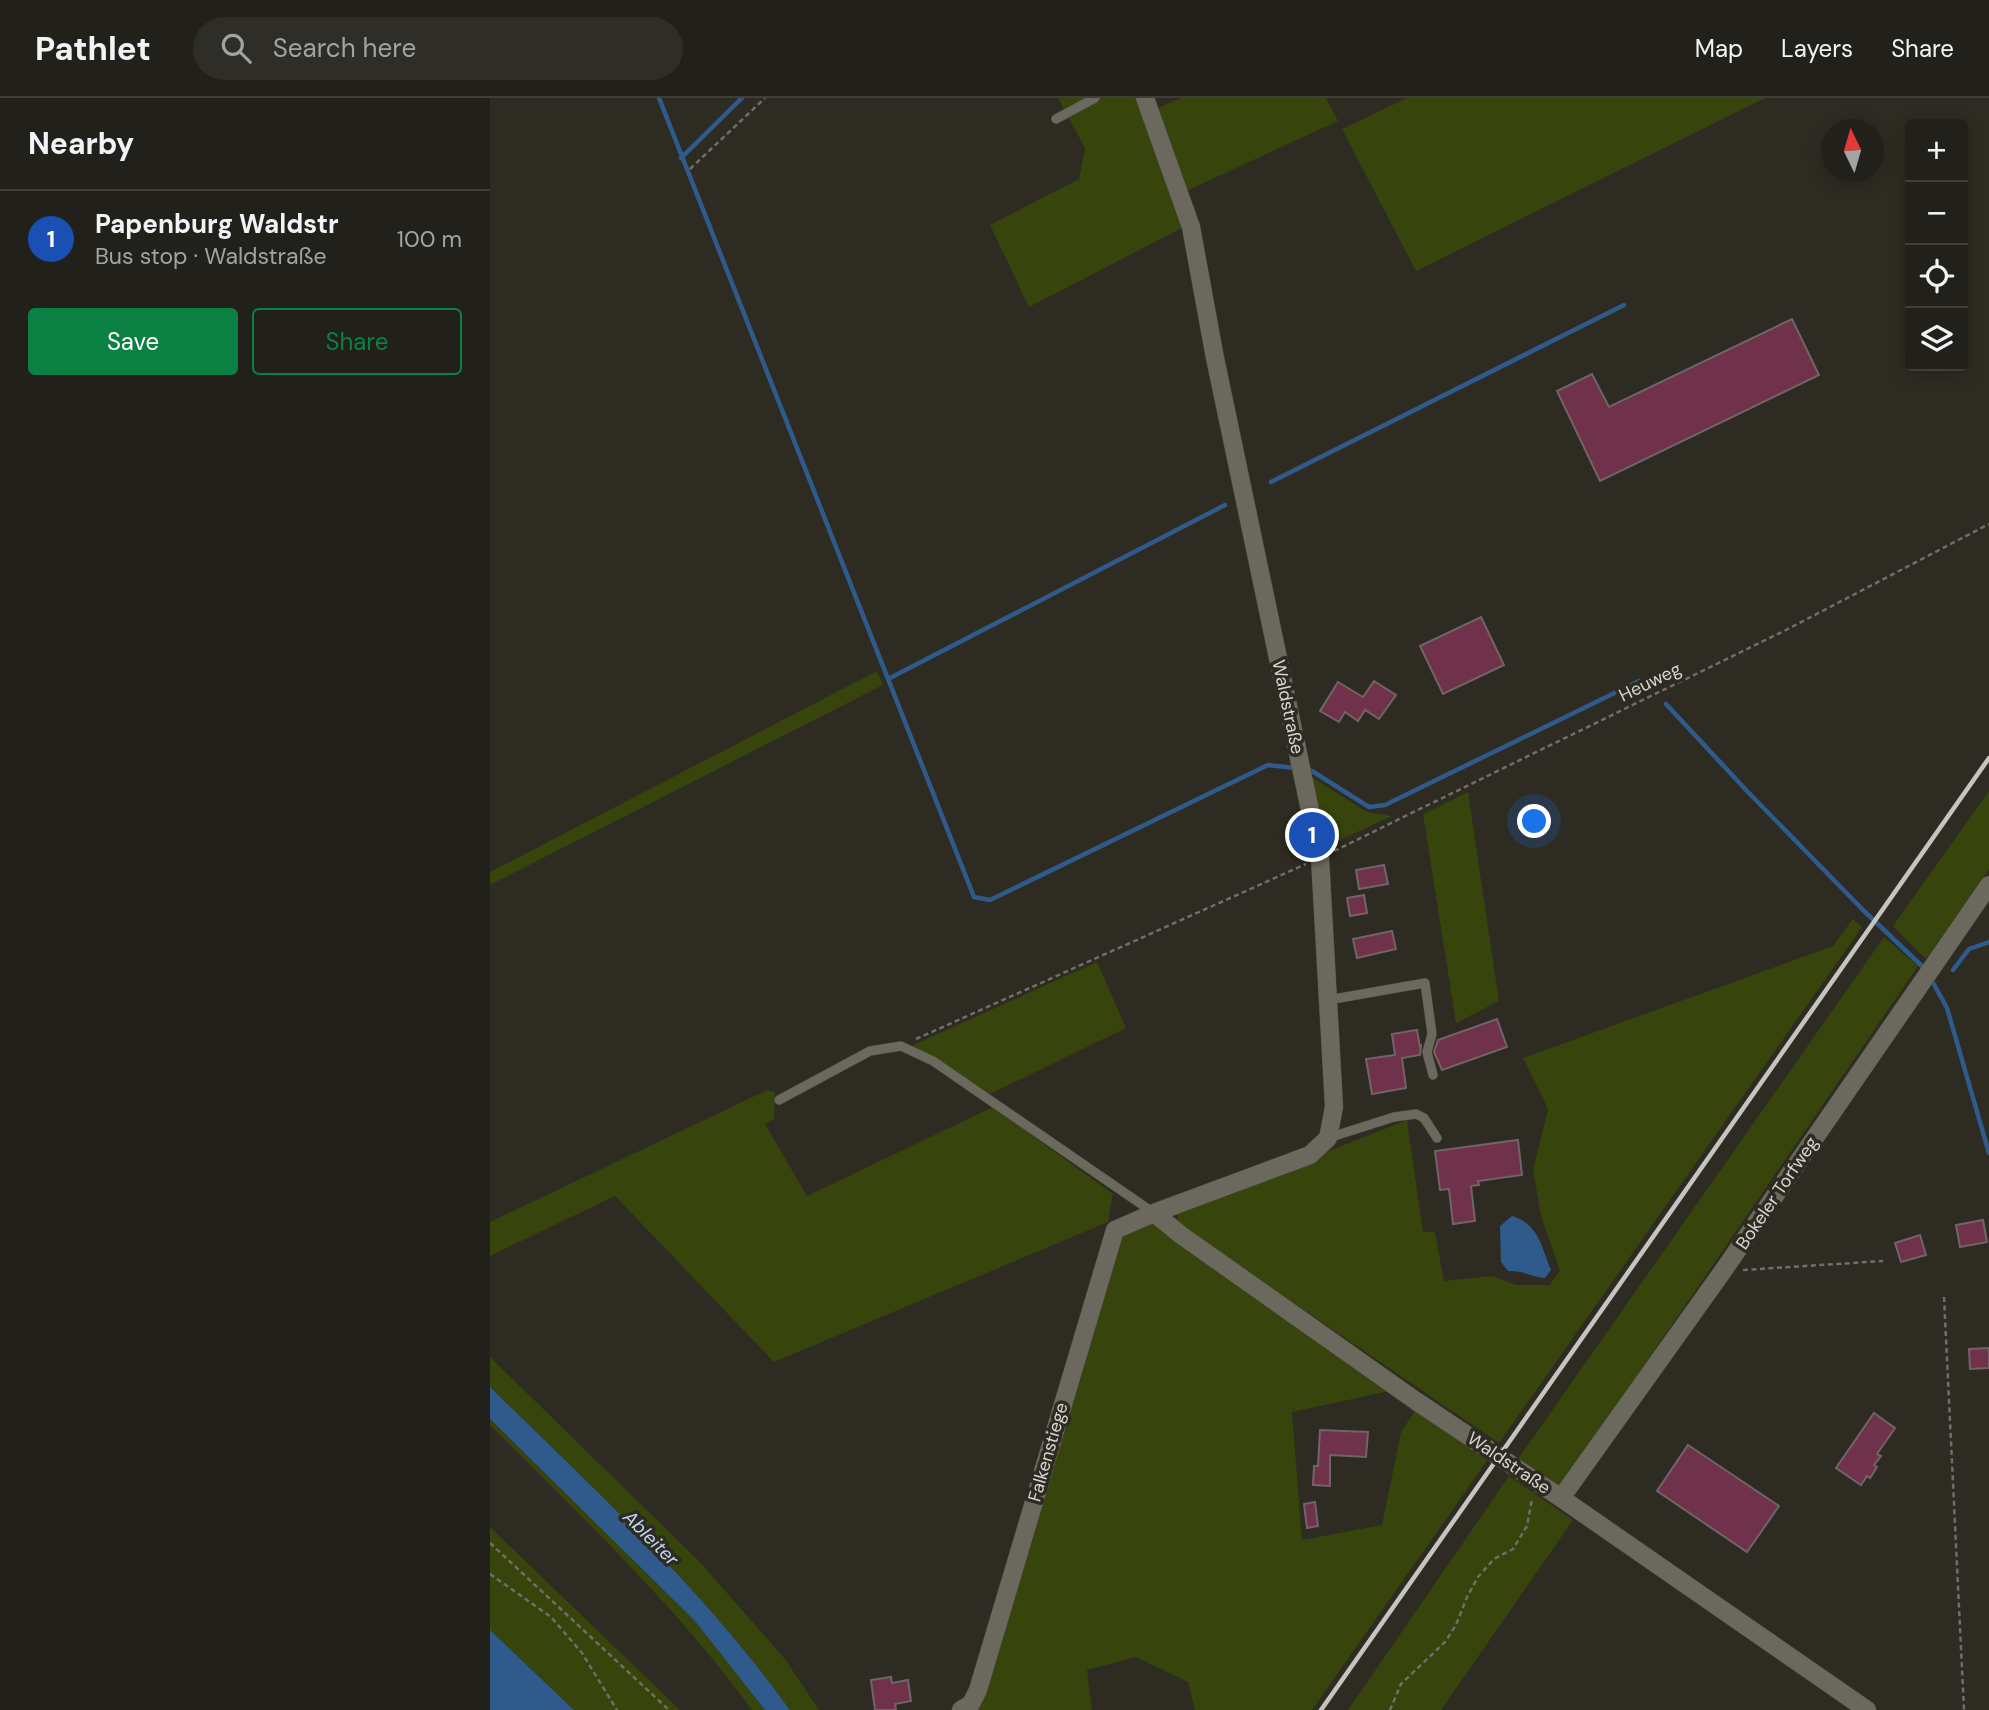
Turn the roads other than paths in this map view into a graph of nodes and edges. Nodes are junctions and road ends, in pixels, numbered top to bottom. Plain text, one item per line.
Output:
1 (1095, 98) edge
2 (1145, 98) edge
3 (1056, 119) dead end
4 (1989, 885) edge
5 (1328, 1000) junction
6 (1433, 1076) dead end
7 (779, 1100) dead end
8 (1328, 1138) junction
9 (1437, 1138) dead end
10 (1154, 1213) junction
11 (1562, 1498) junction
12 (961, 1710) edge
13 (1867, 1710) edge

1 - 3 lane
2 - 5 street, Waldstraße
4 - 11 street, Bokeler Torfweg
5 - 6 lane
5 - 8 street, Waldstraße
7 - 10 lane, Waldstraße
8 - 9 lane
8 - 10 street
10 - 11 street, Waldstraße
10 - 12 street, Falkenstiege
11 - 13 street, Waldstraße

